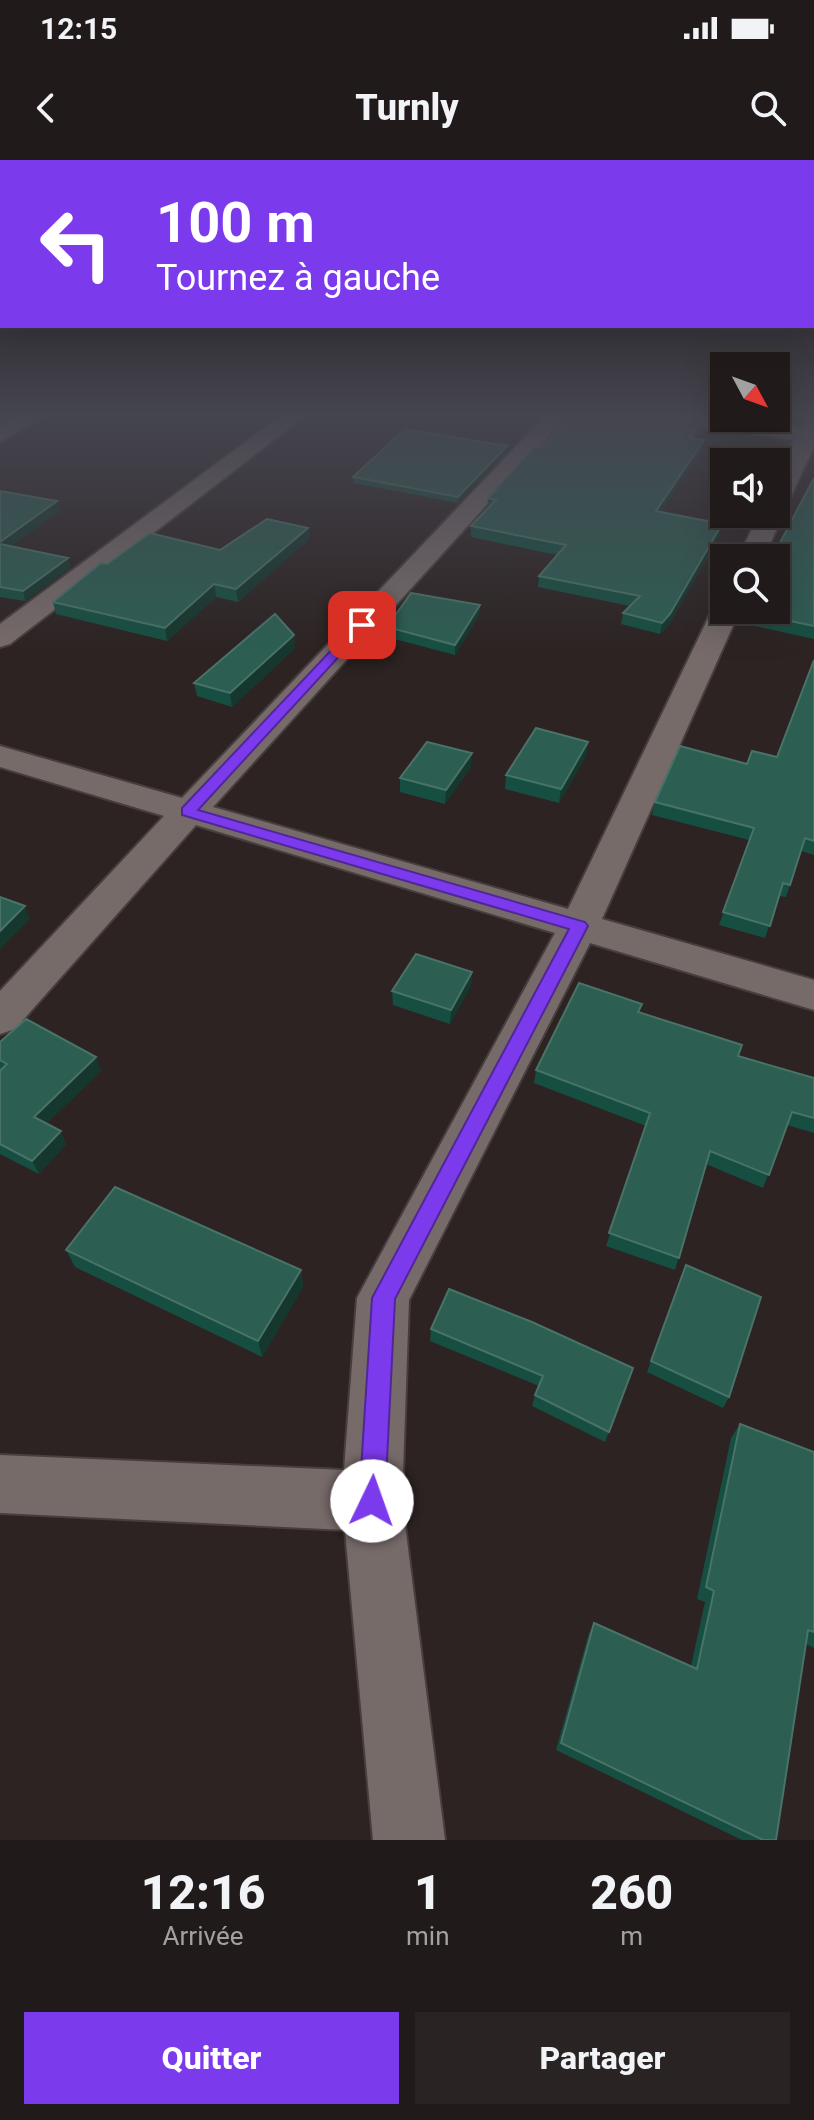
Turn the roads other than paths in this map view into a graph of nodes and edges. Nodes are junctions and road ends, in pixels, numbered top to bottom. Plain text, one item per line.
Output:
1 (192, 493) edge
2 (485, 493) edge
3 (719, 624) edge
4 (0, 638) edge
5 (0, 756) edge
6 (188, 812) junction
7 (579, 926) junction
8 (814, 995) edge
9 (0, 1018) edge
10 (0, 1484) edge
11 (372, 1501) junction
12 (409, 1840) edge

1 - 4 street
2 - 6 street
3 - 7 street
5 - 6 street
6 - 7 street
6 - 9 street
7 - 8 street
7 - 11 street
10 - 11 street
11 - 12 street

